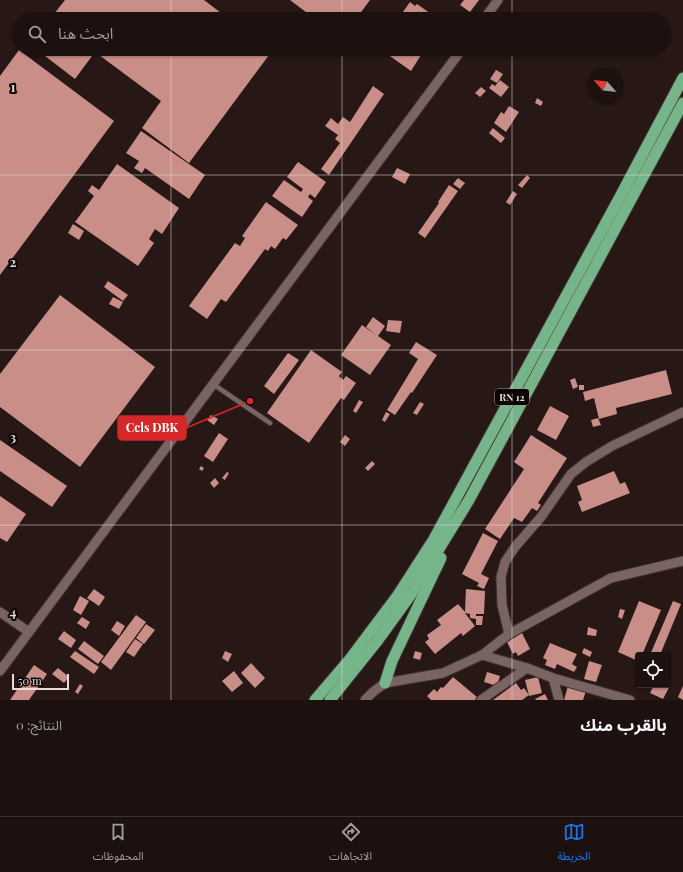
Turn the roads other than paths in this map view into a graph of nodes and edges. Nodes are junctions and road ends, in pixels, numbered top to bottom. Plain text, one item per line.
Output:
1 (498, 0) edge
2 (489, 12) edge
3 (457, 56) edge
4 (683, 78) edge
5 (683, 103) edge
6 (213, 384) junction
7 (683, 412) edge
8 (270, 423) dead end
9 (451, 529) junction
10 (683, 561) edge
11 (0, 612) edge
12 (29, 632) junction
13 (509, 634) junction
14 (482, 655) junction
15 (527, 668) junction
16 (0, 671) edge
17 (552, 678) junction
18 (385, 683) junction
19 (315, 700) edge
20 (330, 700) edge
21 (365, 700) edge
22 (481, 700) edge
23 (559, 700) edge
24 (630, 700) edge

1 - 2 street
3 - 6 street
4 - 19 highway, RN 12
5 - 9 highway, RN 12
6 - 8 lane
6 - 12 street
7 - 13 street
9 - 18 highway
9 - 20 highway, RN 12
10 - 13 street
11 - 12 street
12 - 16 street
13 - 14 street
14 - 15 street
14 - 18 street
15 - 17 street
15 - 22 street
17 - 23 street
17 - 24 street
18 - 21 street

